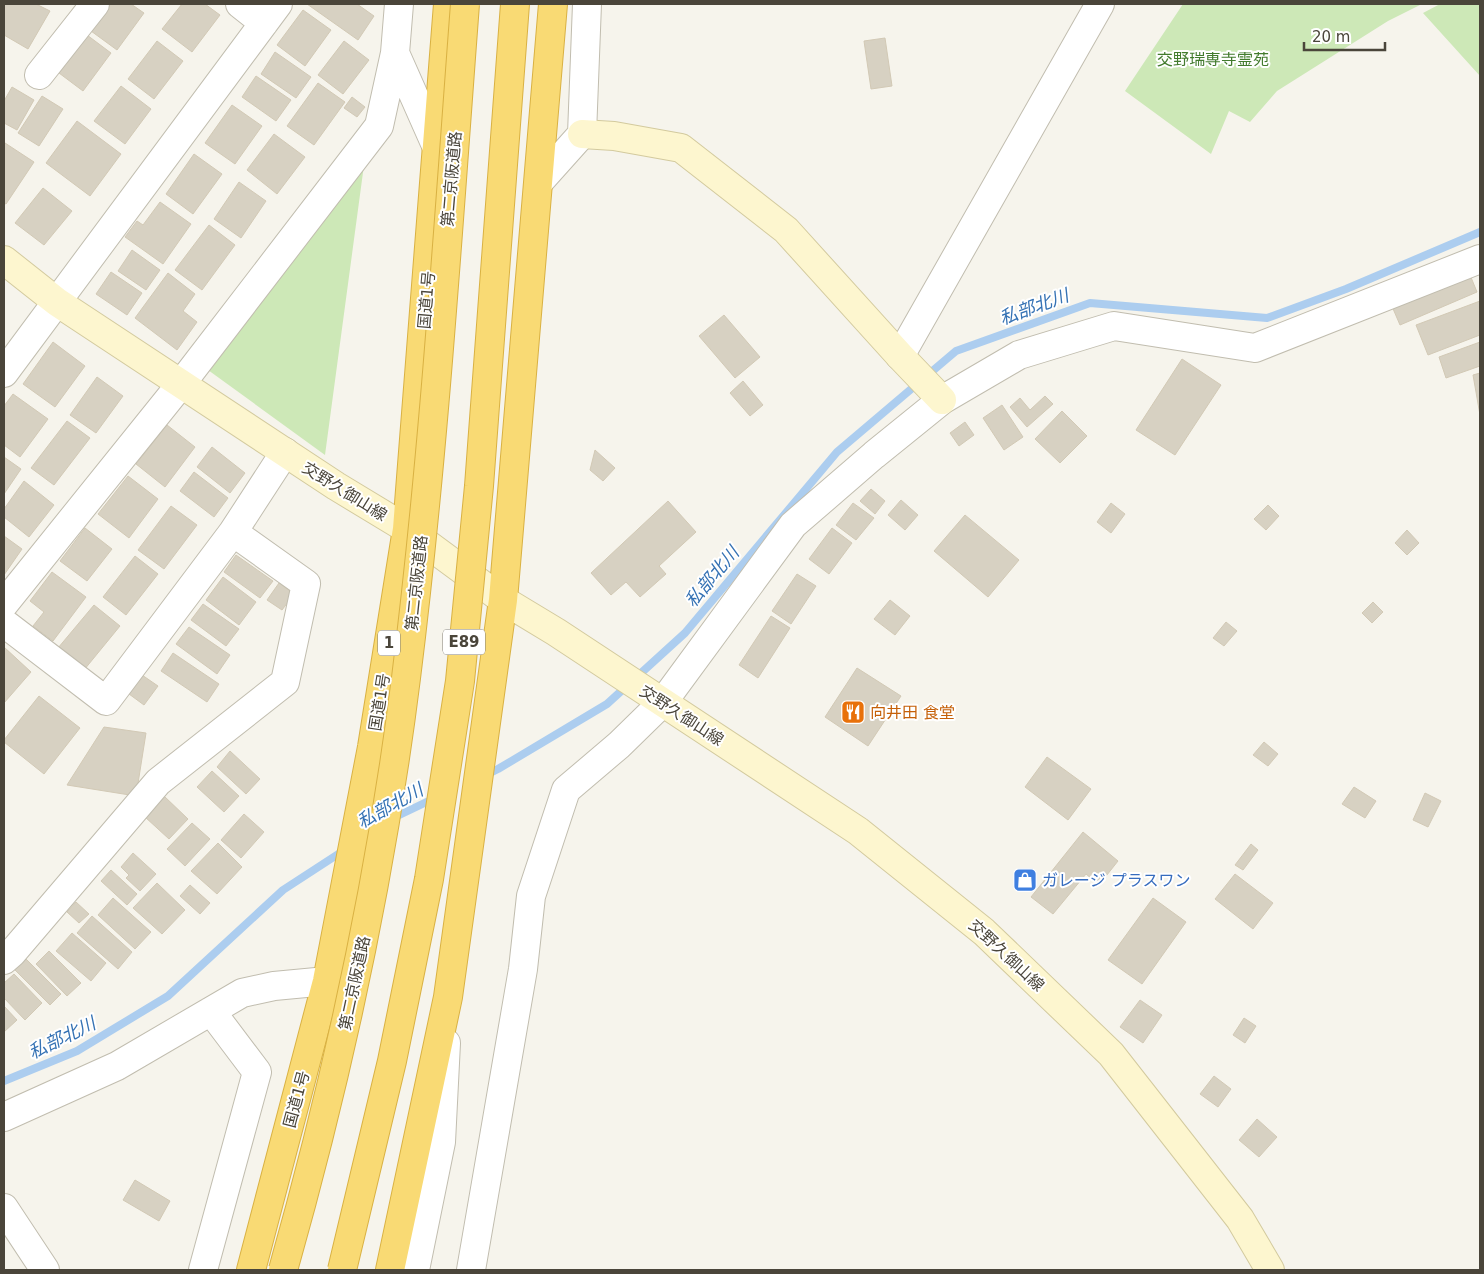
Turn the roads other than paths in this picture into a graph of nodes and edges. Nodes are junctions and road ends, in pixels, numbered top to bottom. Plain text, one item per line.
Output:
1 (95, 4) edge
2 (240, 4) edge
3 (399, 4) edge
4 (448, 4) edge
5 (465, 4) edge
6 (515, 4) edge
7 (553, 4) edge
8 (587, 4) edge
9 (1100, 4) edge
10 (271, 13) edge
11 (394, 53) junction
12 (39, 75) dead end
13 (582, 134) junction
14 (438, 150) junction
15 (539, 182) junction
16 (1480, 258) edge
17 (4, 260) edge
18 (57, 302) junction
19 (900, 356) junction
20 (4, 373) edge
21 (181, 384) junction
22 (942, 400) junction
23 (285, 452) junction
24 (407, 529) junction
25 (233, 532) junction
26 (503, 600) junction
27 (4, 604) edge
28 (4, 622) edge
29 (663, 702) junction
30 (4, 960) edge
31 (327, 980) junction
32 (448, 997) junction
33 (211, 1011) junction
34 (4, 1117) edge
35 (4, 1208) edge
36 (45, 1270) edge
37 (203, 1270) edge
38 (251, 1270) edge
39 (283, 1270) edge
40 (342, 1270) edge
41 (390, 1270) edge
42 (415, 1270) edge
43 (471, 1270) edge
44 (1270, 1270) edge

1 - 12 street
2 - 10 street
3 - 11 street
4 - 14 highway, 国道1号 / 1
5 - 39 highway, 第二京阪道路, bridge
6 - 40 highway, E89, bridge
7 - 15 highway
8 - 13 street
9 - 19 street
10 - 18 street
11 - 14 street
11 - 21 street
13 - 15 street
13 - 19 main road
14 - 24 highway, 国道1号 / 1
15 - 26 highway
16 - 22 street
17 - 18 main road, 交野久御山線
18 - 20 street
18 - 21 main road, 交野久御山線
19 - 22 main road
21 - 23 main road, 交野久御山線
21 - 27 street
22 - 29 street
23 - 24 main road, 交野久御山線
23 - 25 street
24 - 26 main road, 交野久御山線
24 - 31 highway, 国道1号 / 1
25 - 28 street
25 - 30 street
26 - 29 main road, 交野久御山線
26 - 32 highway
29 - 43 street
29 - 44 main road, 交野久御山線
31 - 33 street
31 - 38 highway, 国道1号 / 1
32 - 41 highway
32 - 42 street
33 - 34 street
33 - 37 street
35 - 36 street

